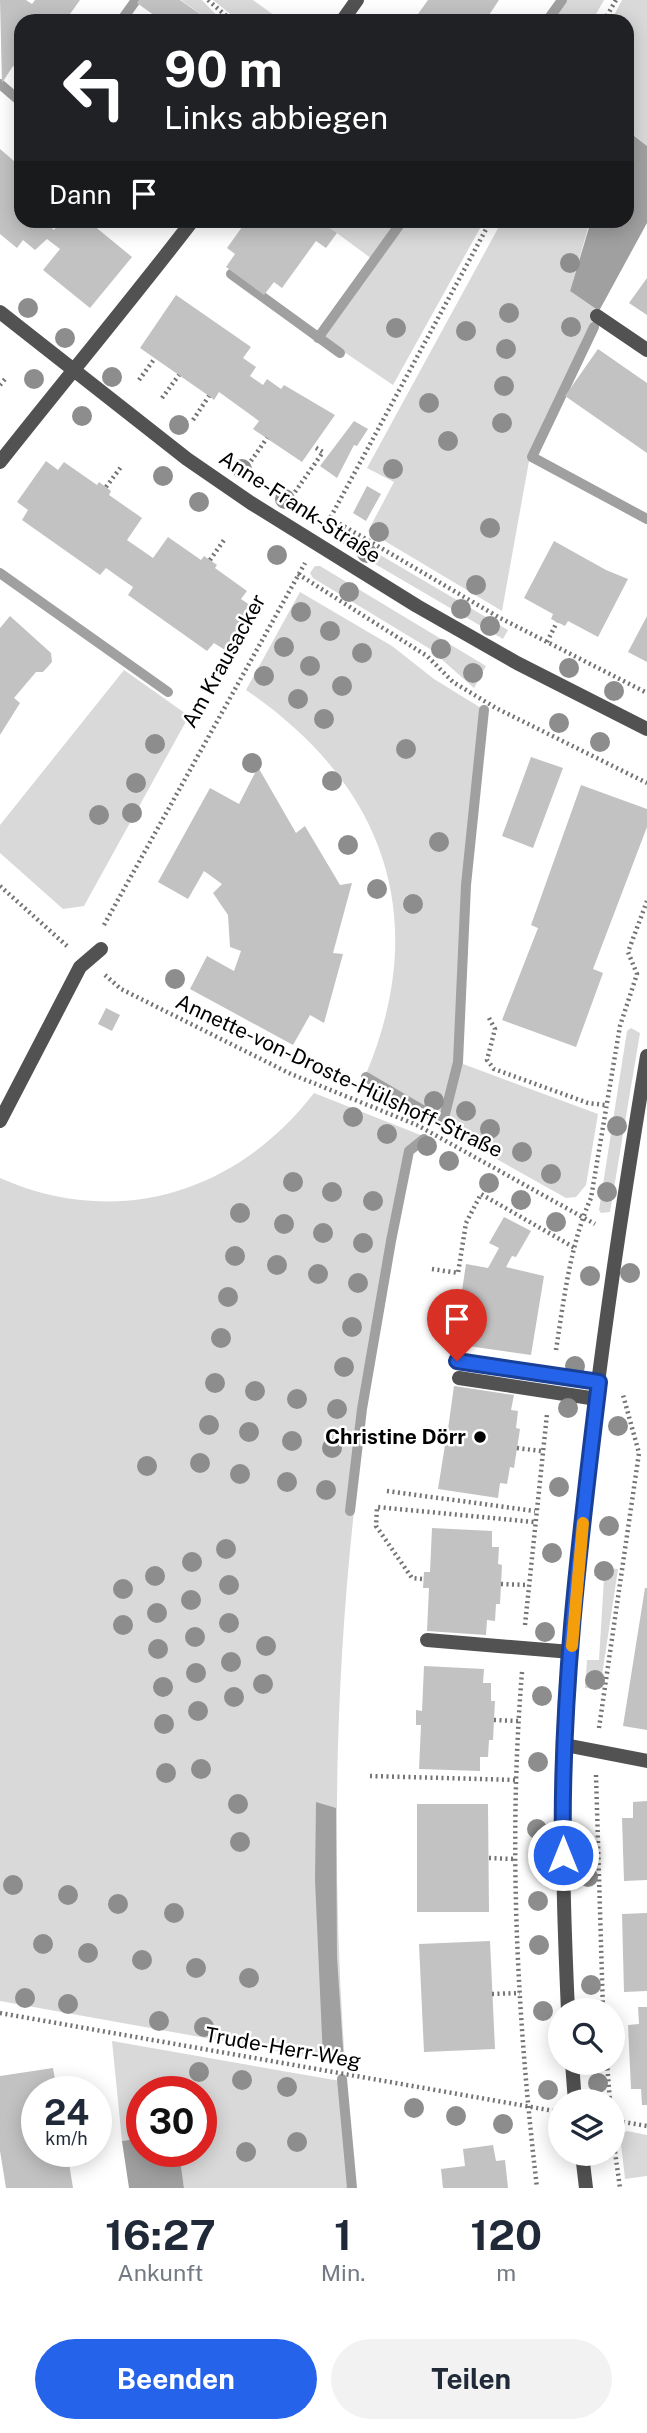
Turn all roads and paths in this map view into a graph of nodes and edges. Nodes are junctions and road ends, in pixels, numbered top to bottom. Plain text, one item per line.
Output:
1 (208, 0) edge
2 (358, 0) edge
3 (224, 14) edge
4 (347, 14) edge
5 (188, 228) edge
6 (487, 228) edge
7 (0, 312) edge
8 (597, 316) dead end
9 (647, 350) edge
10 (155, 358) dead end
11 (72, 370) junction
12 (179, 375) dead end
13 (5, 379) dead end
14 (139, 380) dead end
15 (0, 385) edge
16 (209, 397) dead end
17 (162, 398) dead end
18 (193, 420) dead end
19 (267, 438) dead end
20 (313, 446) dead end
21 (251, 461) dead end
22 (0, 462) edge
23 (121, 467) dead end
24 (106, 488) dead end
25 (295, 492) dead end
26 (330, 518) junction
27 (224, 540) dead end
28 (316, 543) junction
29 (210, 560) dead end
30 (298, 574) junction
31 (557, 622) dead end
32 (547, 642) junction
33 (647, 693) edge
34 (647, 729) edge
35 (647, 783) edge
36 (0, 886) edge
37 (95, 953) junction
38 (489, 1018) dead end
39 (647, 1056) edge
40 (644, 1093) edge
41 (605, 1105) dead end
42 (0, 1121) edge
43 (620, 1239) junction
44 (575, 1248) dead end
45 (432, 1269) dead end
46 (457, 1361) dead end
47 (459, 1378) dead end
48 (625, 1381) dead end
49 (599, 1382) junction
50 (597, 1399) junction
51 (517, 1448) dead end
52 (541, 1451) dead end
53 (387, 1491) dead end
54 (536, 1511) dead end
55 (534, 1522) dead end
56 (422, 1579) dead end
57 (501, 1584) dead end
58 (528, 1586) dead end
59 (427, 1640) dead end
60 (571, 1652) junction
61 (494, 1720) dead end
62 (518, 1721) dead end
63 (565, 1745) junction
64 (597, 1752) junction
65 (647, 1761) edge
66 (370, 1776) dead end
67 (516, 1780) dead end
68 (489, 1858) dead end
69 (515, 1859) dead end
70 (520, 1993) dead end
71 (492, 1994) dead end
72 (568, 1998) edge
73 (603, 1998) edge
74 (0, 2013) edge
75 (548, 2110) edge
76 (625, 2122) edge
77 (647, 2126) edge
78 (583, 2166) edge
79 (617, 2166) edge
80 (586, 2188) edge
81 (620, 2188) edge

1 - 3 path
2 - 4 street
5 - 11 street
6 - 26 path, Am Krausacker
7 - 11 street, Anne-Frank-Straße
8 - 9 street
10 - 14 path
11 - 22 street
11 - 28 street, Anne-Frank-Straße
12 - 17 path
13 - 15 path
16 - 18 path
19 - 21 path
20 - 25 path
23 - 24 path
26 - 28 path, Am Krausacker
26 - 32 path
27 - 29 path
28 - 30 path, Am Krausacker
28 - 34 street, Anne-Frank-Straße
30 - 35 path
30 - 37 path, Am Krausacker
31 - 32 path
32 - 33 path
36 - 37 path
37 - 42 street
37 - 43 path, Annette-von-Droste-Hülshoff-Straße
38 - 41 path
39 - 40 street
40 - 43 street
43 - 49 street
44 - 45 path
46 - 49 street
47 - 50 street
48 - 64 path
49 - 50 street
50 - 60 street
51 - 52 path
53 - 54 path
55 - 56 path
57 - 58 path
59 - 60 street
60 - 63 street
61 - 62 path
63 - 64 street
63 - 72 street
64 - 65 street
64 - 73 path
66 - 67 path
68 - 69 path
70 - 71 path
74 - 75 path, Trude-Herr-Weg
76 - 77 path
78 - 80 street
79 - 81 path

